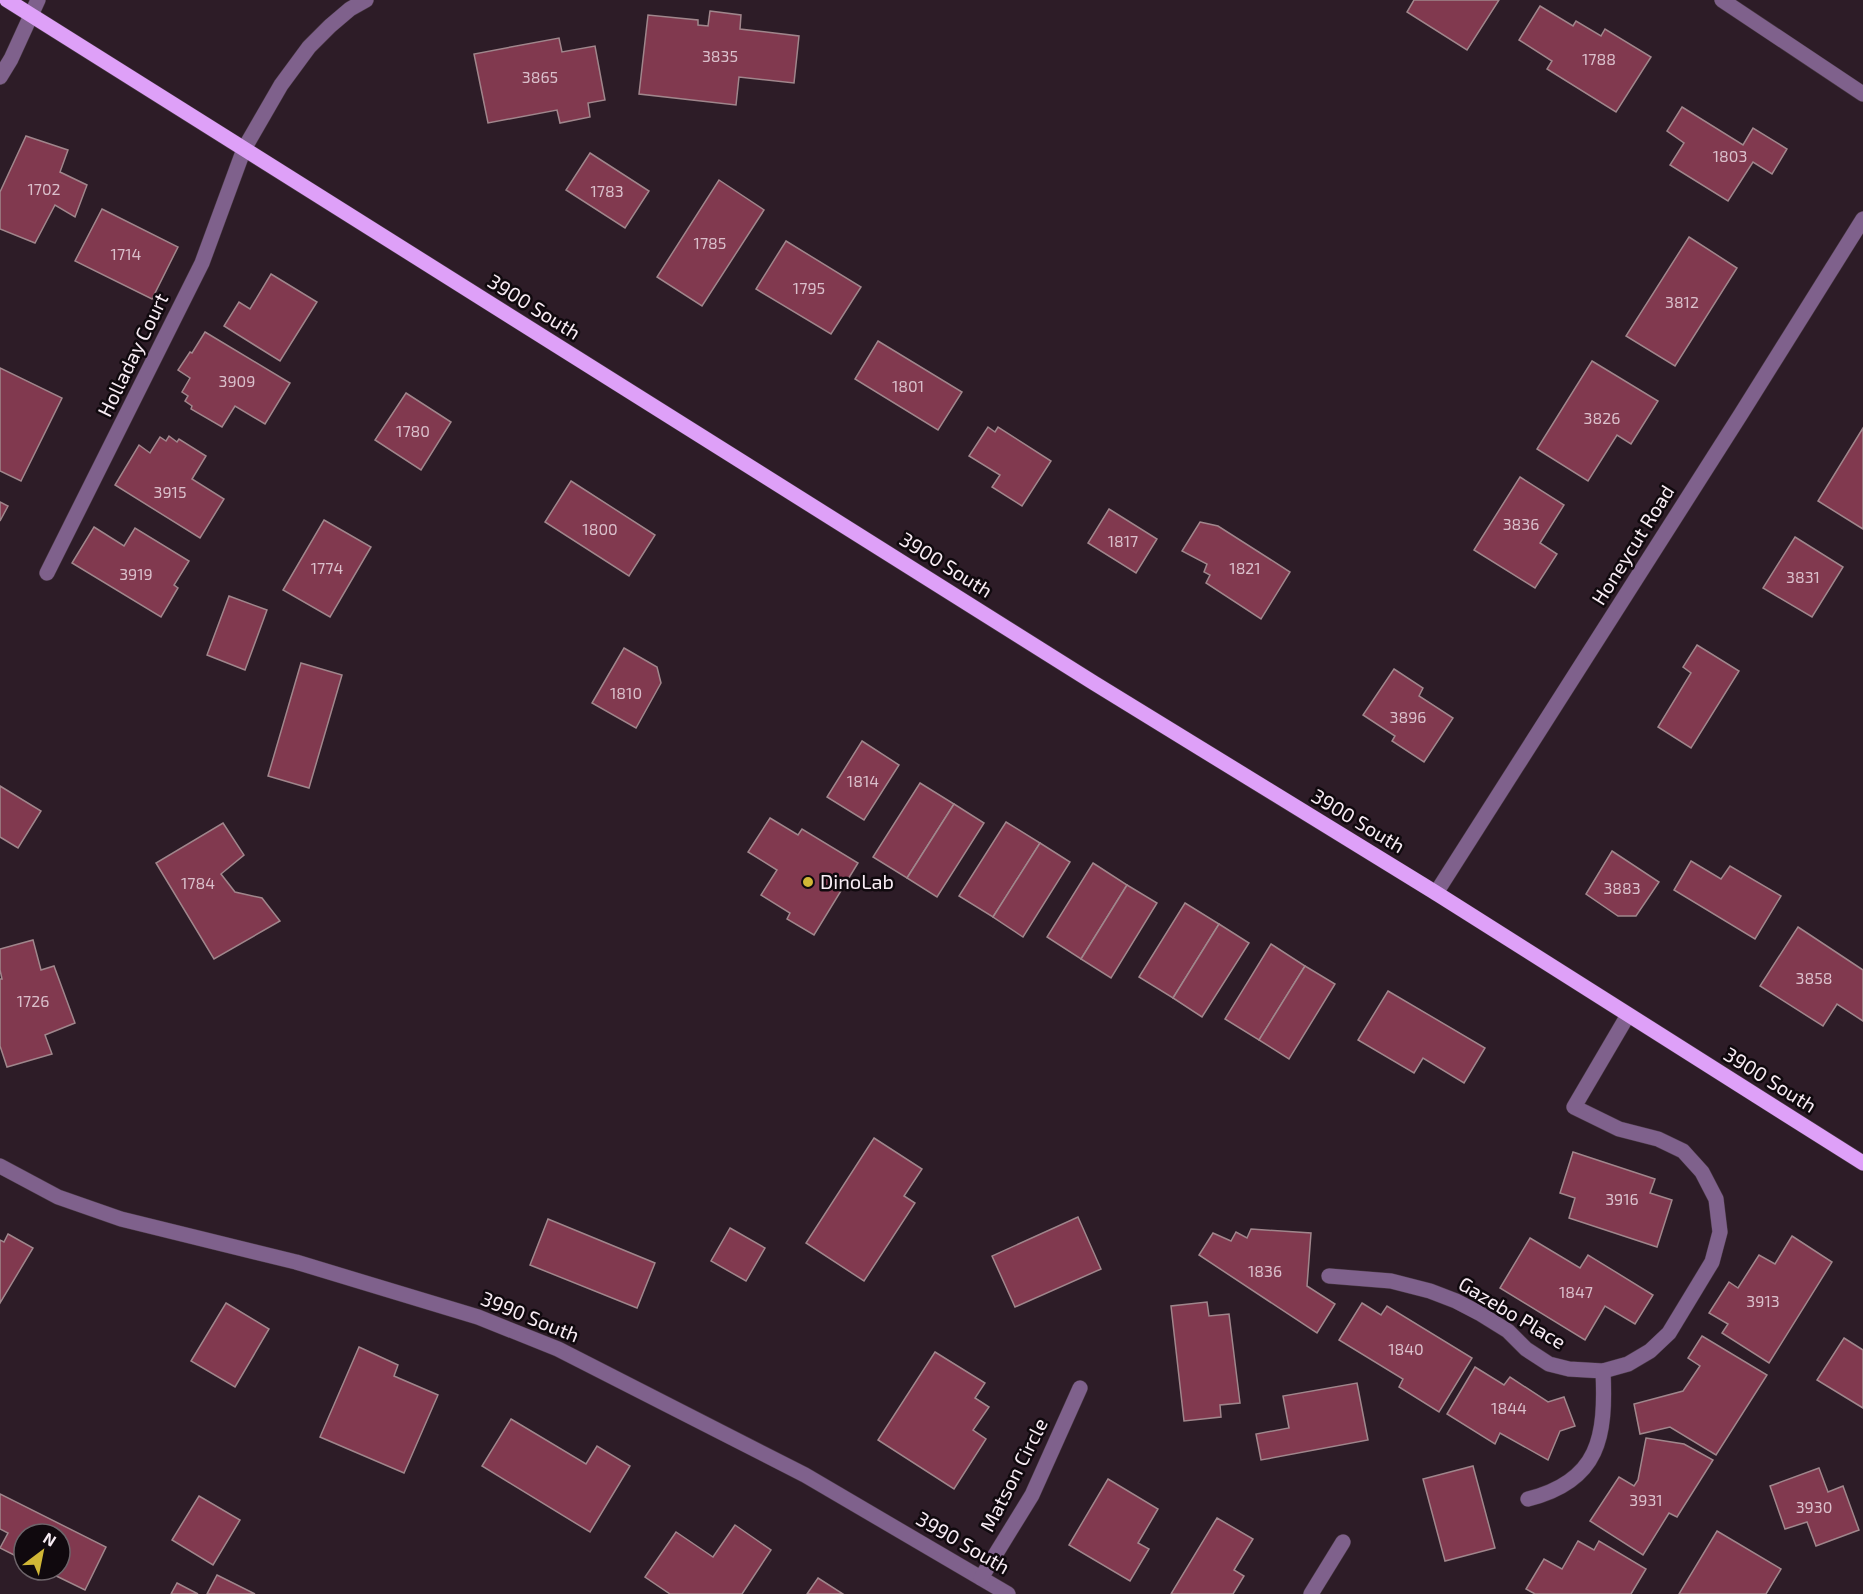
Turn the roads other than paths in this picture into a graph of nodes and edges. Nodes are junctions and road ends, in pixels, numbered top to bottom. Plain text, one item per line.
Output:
1 (7, 0) edge
2 (38, 0) edge
3 (366, 0) edge
4 (1722, 0) edge
5 (31, 15) junction
6 (0, 77) edge
7 (1863, 94) edge
8 (244, 149) junction
9 (1863, 219) edge
10 (47, 573) dead end
11 (1436, 893) junction
12 (1628, 1015) junction
13 (1863, 1164) edge
14 (0, 1166) edge
15 (1329, 1276) dead end
16 (1603, 1371) junction
17 (1080, 1388) dead end
18 (1528, 1499) dead end
19 (1343, 1542) dead end
20 (981, 1578) junction
21 (1008, 1594) edge
22 (1311, 1594) edge

1 - 5 main road, 3900 South
2 - 5 street
3 - 8 street, Holladay Court
4 - 7 street
5 - 6 street
5 - 8 main road, 3900 South
8 - 10 street, Holladay Court
8 - 11 main road, 3900 South
9 - 11 street, Honeycut Road
11 - 12 main road, 3900 South
12 - 13 main road, 3900 South
12 - 16 street
14 - 20 street, 3990 South
15 - 16 street, Gazebo Place
16 - 18 street
17 - 20 street, Matson Circle
19 - 22 street
20 - 21 street, 3990 South

